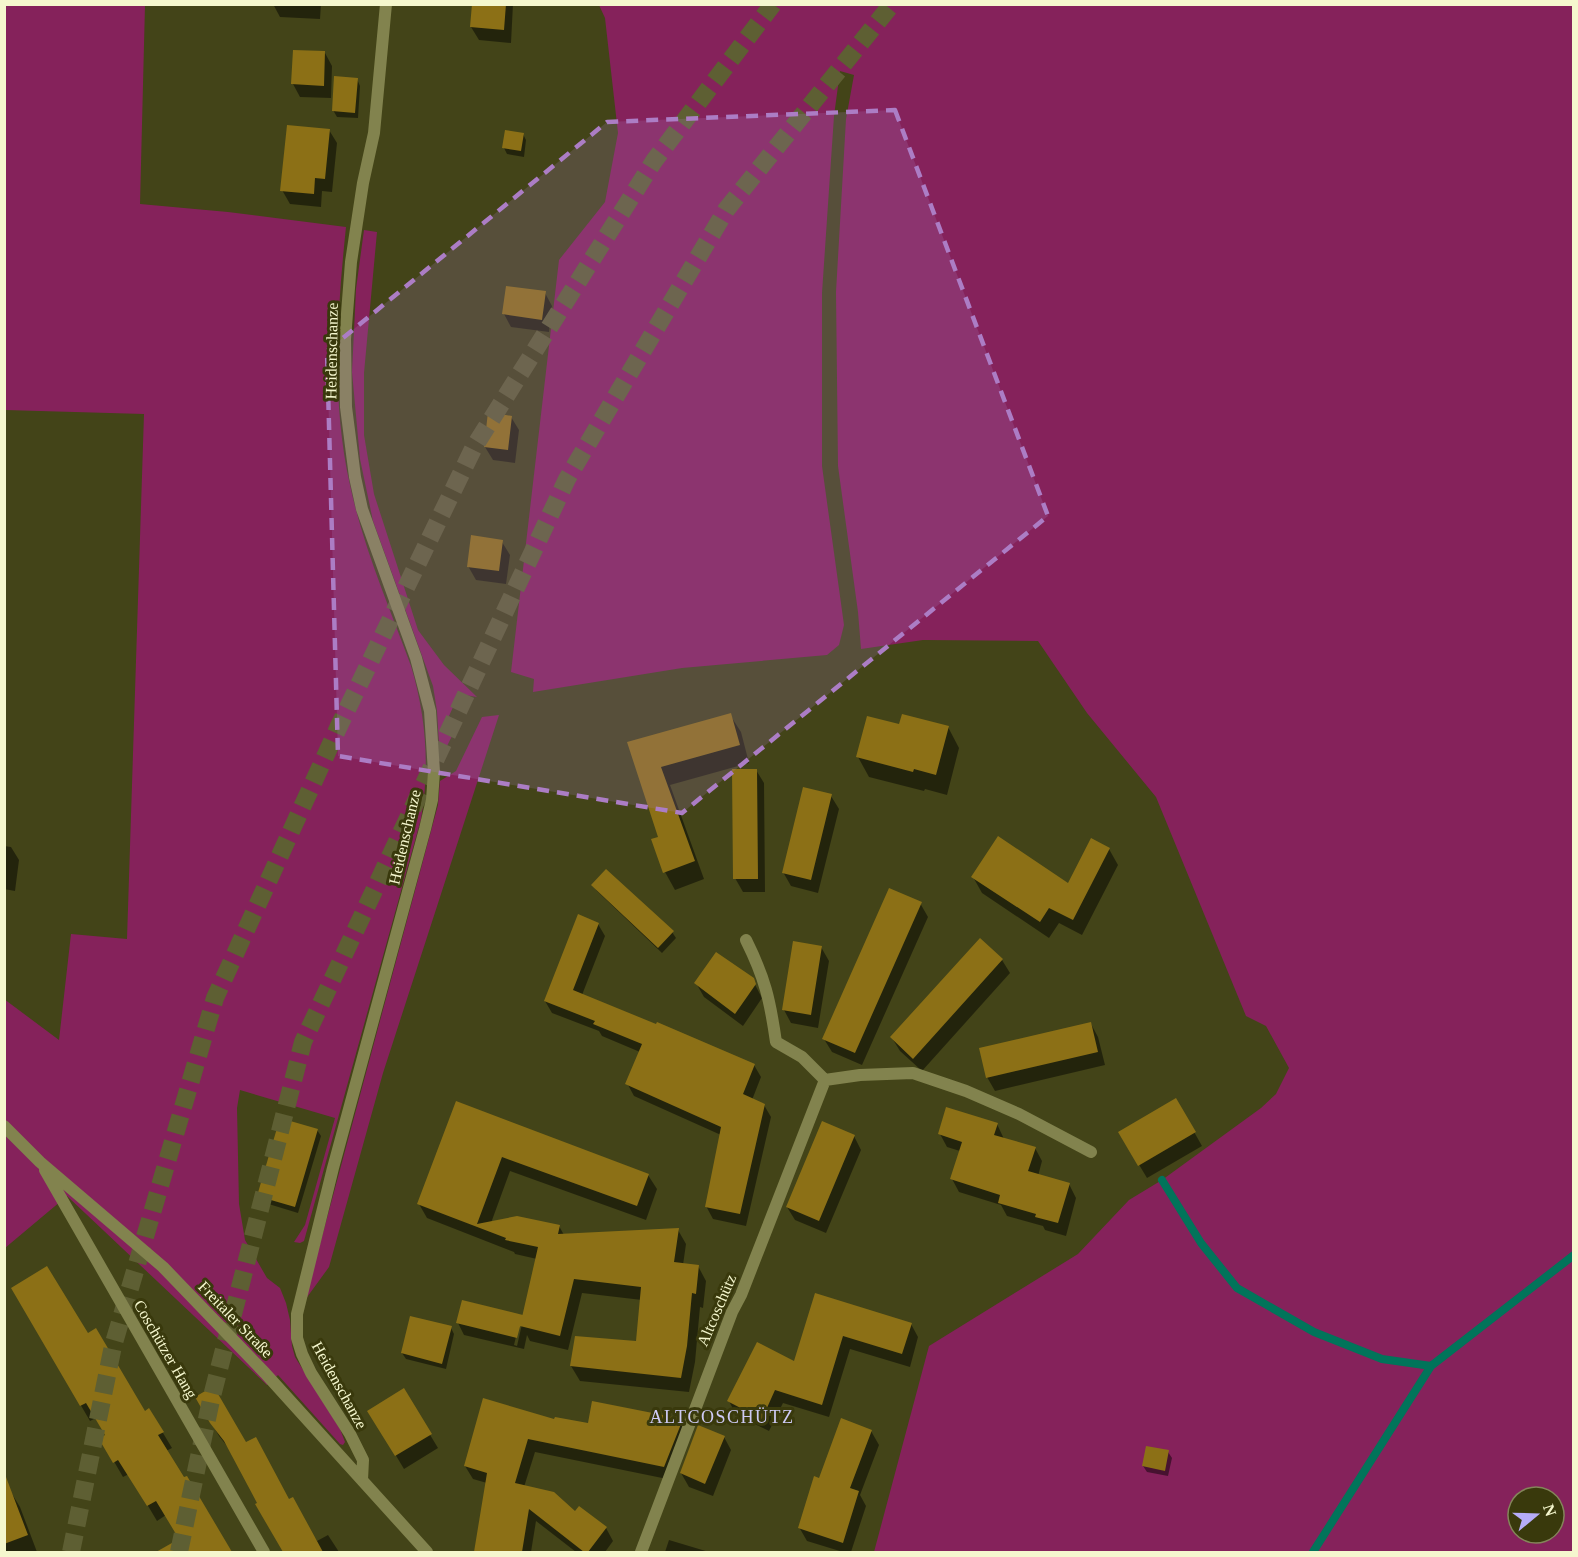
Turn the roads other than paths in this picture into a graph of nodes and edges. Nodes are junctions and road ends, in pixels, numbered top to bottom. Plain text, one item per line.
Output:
1 (386, 4) edge
2 (746, 940) dead end
3 (825, 1080) junction
4 (4, 1126) edge
5 (1092, 1152) dead end
6 (40, 1162) junction
7 (362, 1480) junction
8 (264, 1552) edge
9 (427, 1552) edge
10 (641, 1552) edge

1 - 7 street, Heidenschanze
2 - 3 street
3 - 5 street
3 - 10 street, Altcoschütz
4 - 6 street, Freitaler Straße
6 - 7 street, Freitaler Straße
6 - 8 street, Coschützer Hang
7 - 9 street, Freitaler Straße

